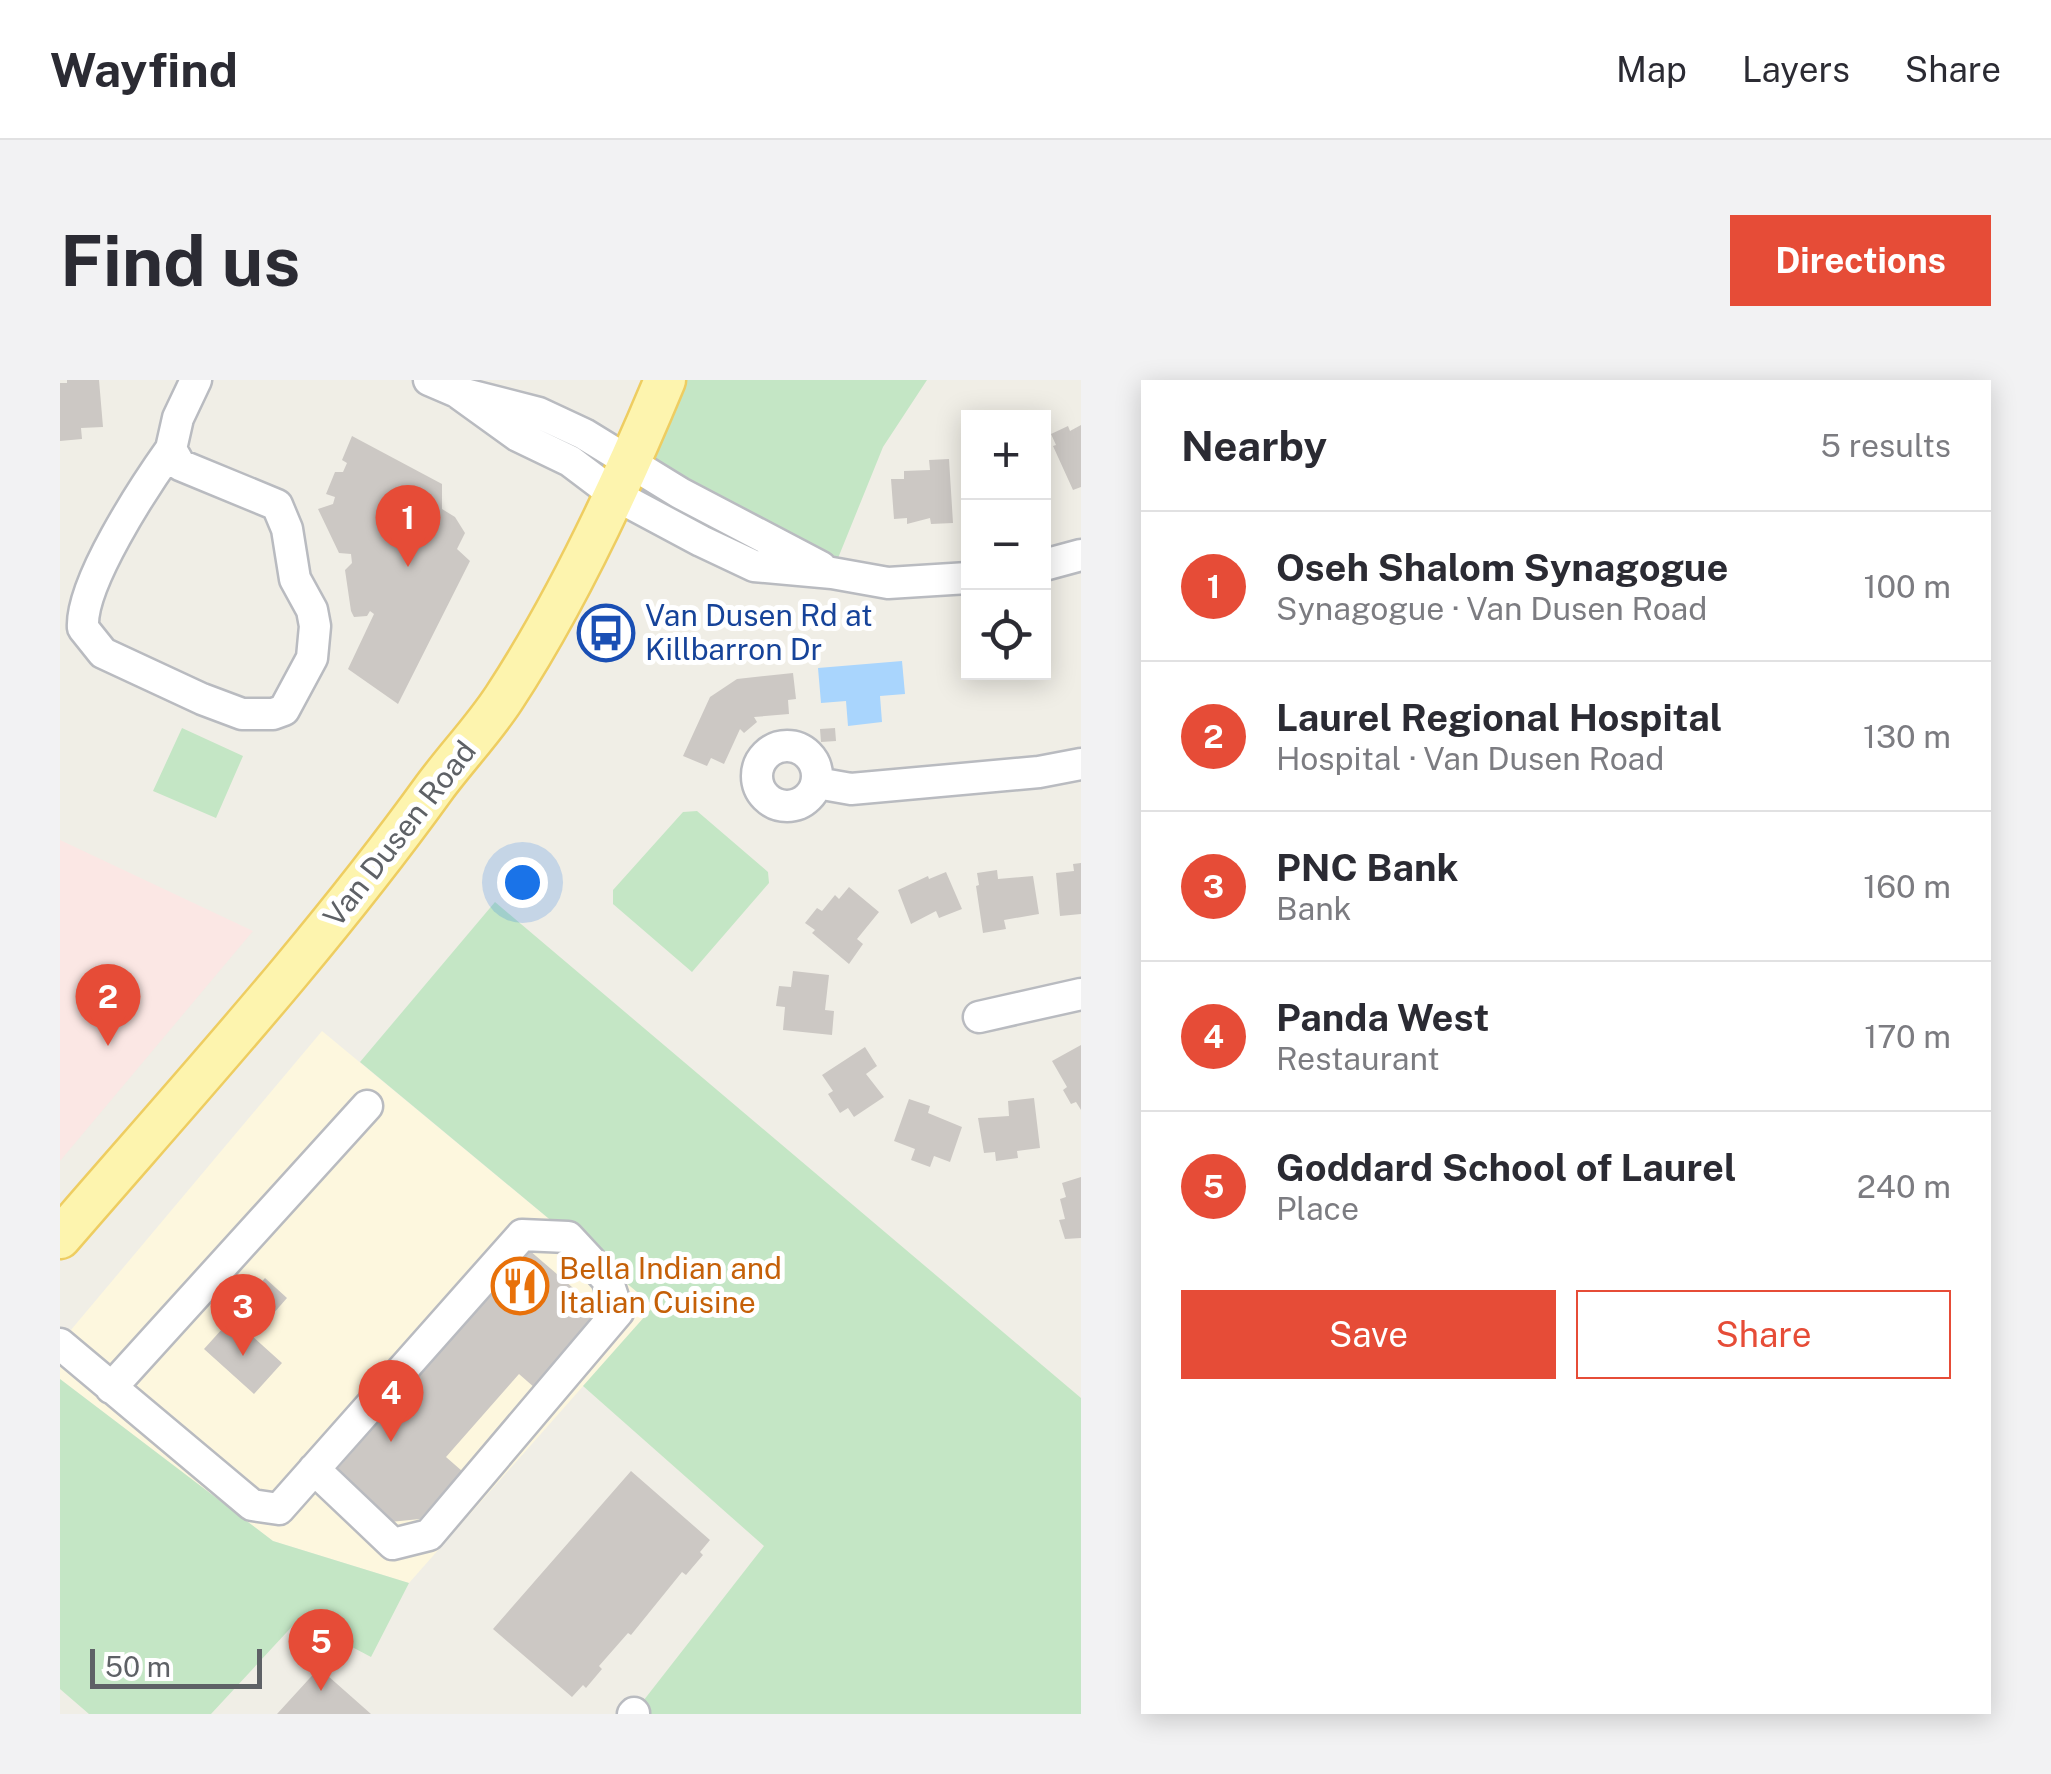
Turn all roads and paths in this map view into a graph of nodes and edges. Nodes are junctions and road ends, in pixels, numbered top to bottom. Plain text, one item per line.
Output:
1 (196, 380) edge
2 (665, 380) edge
3 (443, 386) edge
4 (171, 449) junction
5 (623, 478) junction
6 (1081, 555) edge
7 (1051, 562) edge
8 (961, 578) edge
9 (1081, 764) edge
10 (817, 784) dead end
11 (1081, 994) edge
12 (979, 1017) dead end
13 (367, 1106) dead end
14 (60, 1238) edge
15 (60, 1344) edge
16 (111, 1388) junction
17 (314, 1469) junction

1 - 4 street
2 - 5 main road, Van Dusen Road
3 - 5 street
4 - 4 street
5 - 8 street
5 - 14 main road, Van Dusen Road
6 - 7 street
9 - 10 street
11 - 12 street
13 - 16 street
15 - 16 street
16 - 17 street
17 - 17 street

